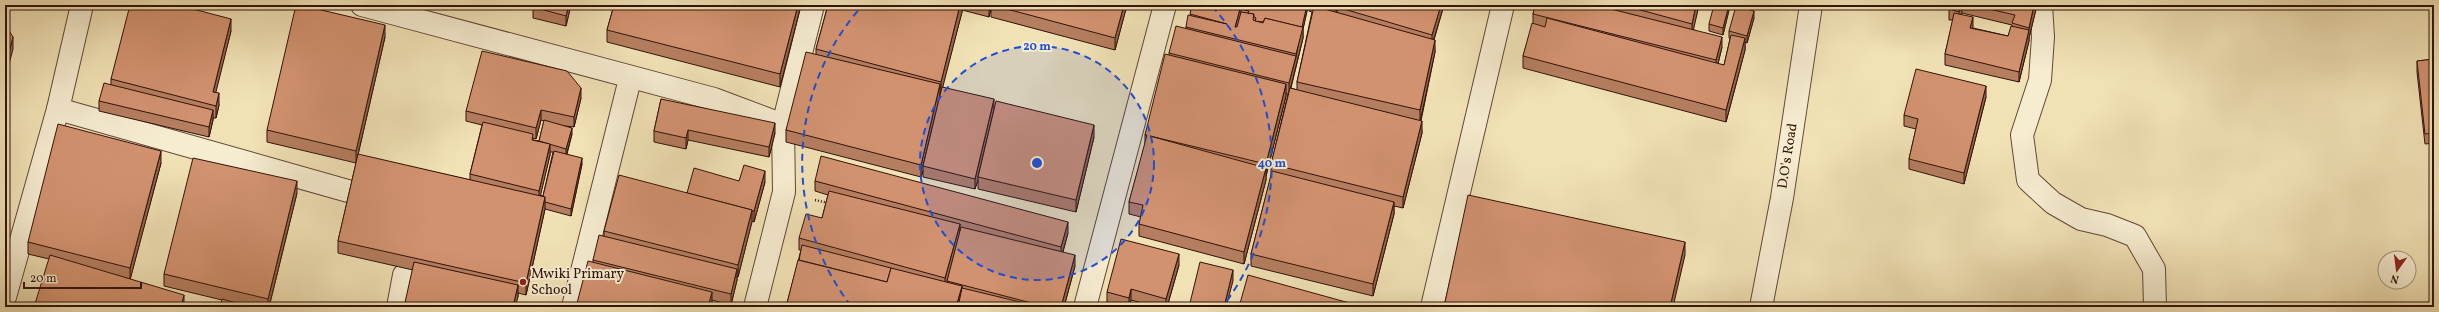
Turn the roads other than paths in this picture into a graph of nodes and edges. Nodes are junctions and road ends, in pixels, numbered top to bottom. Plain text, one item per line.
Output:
1 (362, 5) edge
2 (813, 5) edge
3 (1165, 5) edge
4 (1503, 5) edge
5 (1811, 5) edge
6 (2041, 5) edge
7 (76, 6) edge
8 (418, 12) edge
9 (630, 78) junction
10 (58, 109) junction
11 (783, 125) junction
12 (348, 191) edge
13 (404, 275) dead end
14 (5, 297) edge
15 (398, 307) edge
16 (573, 307) edge
17 (755, 307) edge
18 (1085, 307) edge
19 (1432, 307) edge
20 (1761, 307) edge
21 (2155, 307) edge

1 - 8 street
2 - 11 street
3 - 18 street
4 - 19 street
5 - 20 street, D.O's Road
6 - 21 street
7 - 10 street
8 - 9 street
9 - 11 street
9 - 16 street
10 - 12 street
10 - 14 street
11 - 17 street
13 - 15 street

